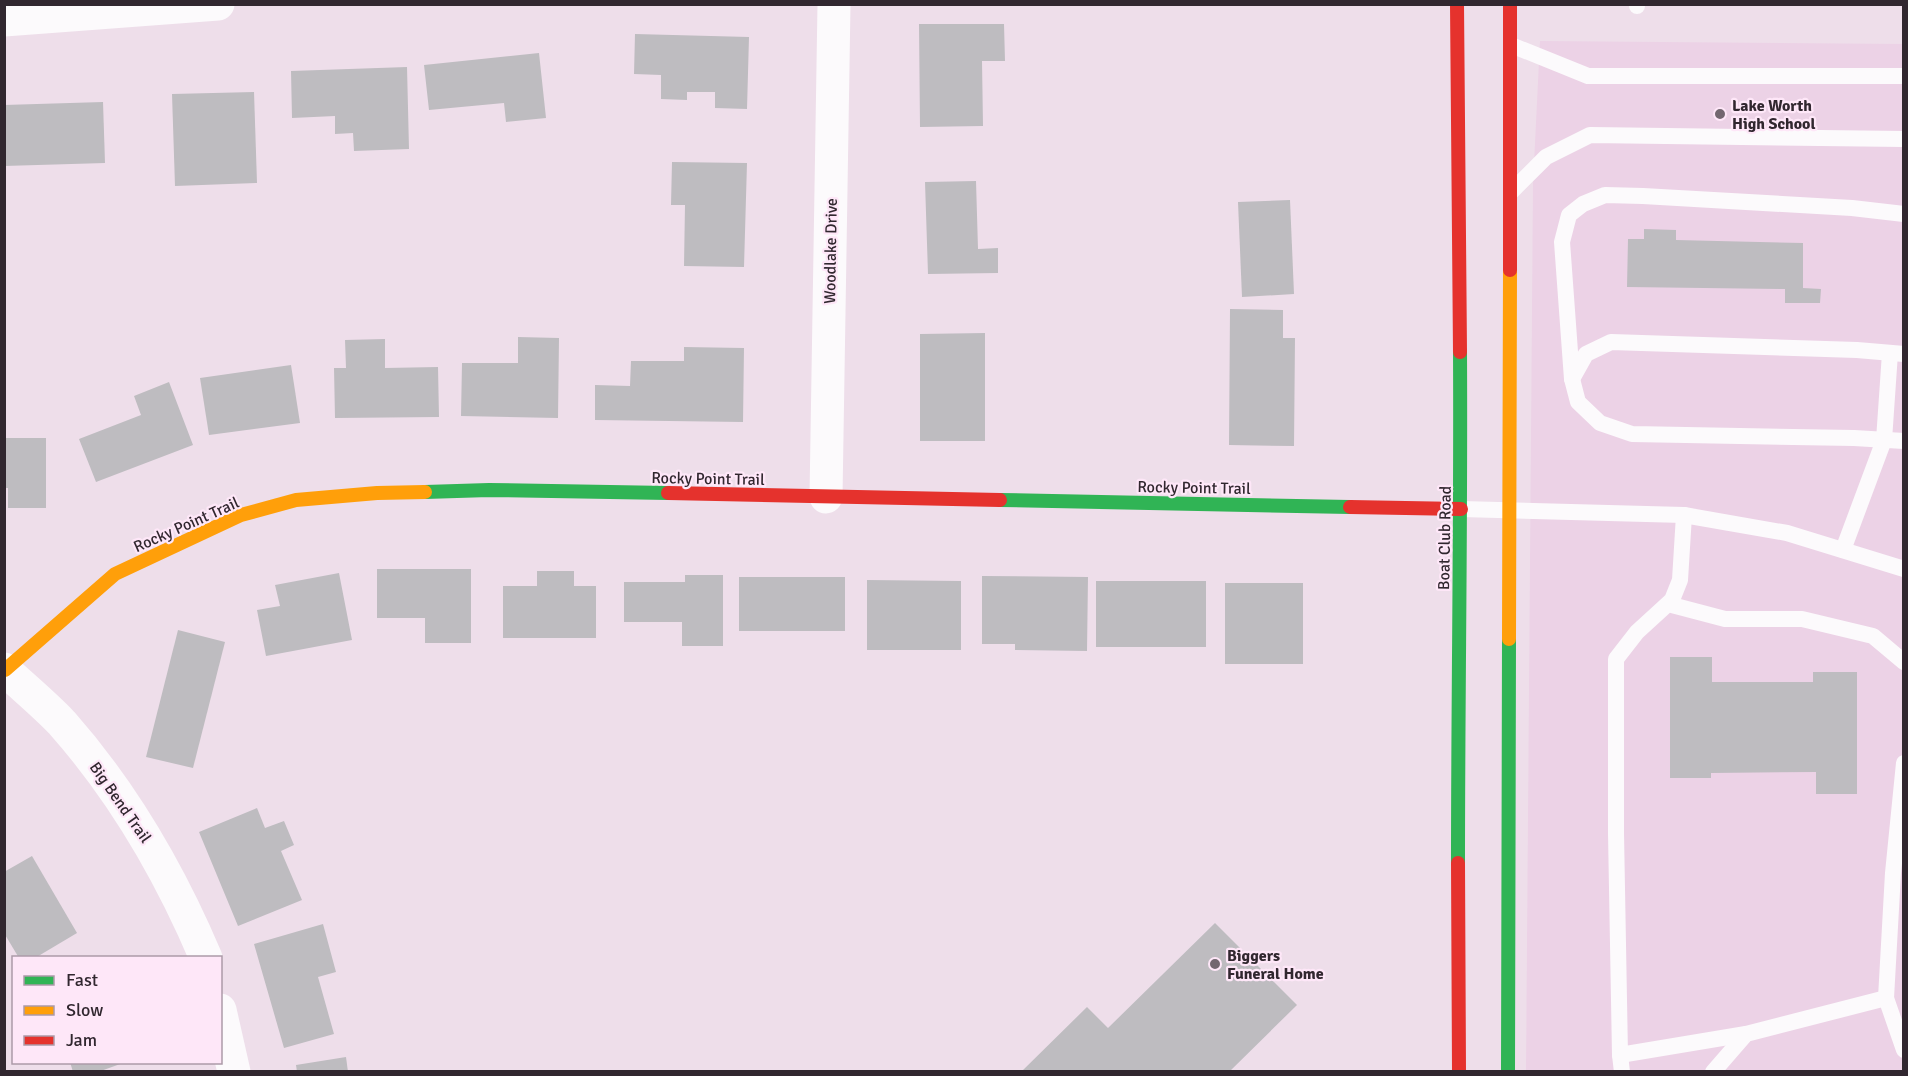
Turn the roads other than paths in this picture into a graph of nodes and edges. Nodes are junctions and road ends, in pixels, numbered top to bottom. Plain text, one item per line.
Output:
1 (218, 4) edge
2 (834, 4) edge
3 (1457, 4) edge
4 (1510, 4) edge
5 (4, 20) edge
6 (1511, 45) junction
7 (1904, 76) edge
8 (1904, 139) edge
9 (1510, 193) junction
10 (1904, 214) edge
11 (1897, 353) edge
12 (1572, 379) junction
13 (1884, 440) junction
14 (1904, 441) edge
15 (826, 497) junction
16 (1461, 509) junction
17 (1510, 511) junction
18 (1684, 515) junction
19 (1843, 550) junction
20 (1904, 569) edge
21 (1668, 604) junction
22 (1904, 662) edge
23 (5, 670) edge
24 (1904, 762) edge
25 (206, 956) edge
26 (1886, 998) junction
27 (222, 1019) edge
28 (1746, 1034) junction
29 (1904, 1050) edge
30 (1621, 1063) edge
31 (234, 1071) edge
32 (1459, 1071) edge
33 (1508, 1071) edge
34 (1713, 1071) edge

1 - 5 street
2 - 15 street, Woodlake Drive
3 - 16 main road, Boat Club Road
4 - 6 main road
6 - 7 lane
6 - 9 main road
8 - 9 lane
9 - 17 main road
10 - 12 lane
11 - 12 lane
11 - 13 lane
12 - 13 lane
13 - 14 lane
13 - 19 lane
15 - 16 main road, Rocky Point Trail
15 - 23 main road, Rocky Point Trail
16 - 17 lane
16 - 32 main road, Boat Club Road
17 - 18 lane
17 - 33 main road
18 - 19 lane
18 - 21 lane
19 - 20 lane
21 - 22 lane
21 - 30 lane
23 - 25 street, Big Bend Trail
24 - 26 lane
26 - 28 lane
26 - 29 lane
27 - 31 street
28 - 30 lane
28 - 34 lane

